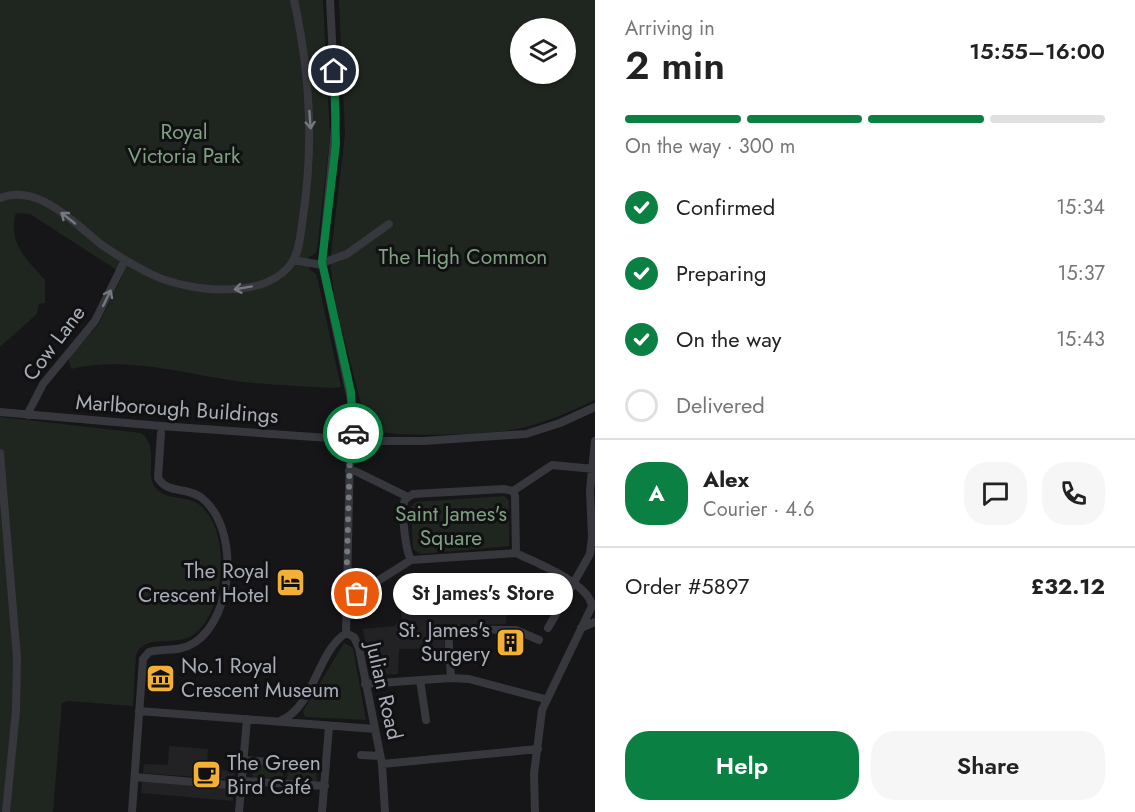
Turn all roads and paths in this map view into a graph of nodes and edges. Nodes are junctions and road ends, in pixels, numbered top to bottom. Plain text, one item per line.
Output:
1 (294, 0) edge
2 (330, 0) edge
3 (2, 195) edge
4 (389, 224) dead end
5 (125, 260) junction
6 (293, 261) junction
7 (322, 264) junction
8 (595, 406) edge
9 (0, 412) edge
10 (27, 415) junction
11 (161, 433) dead end
12 (352, 439) junction
13 (595, 441) edge
14 (0, 453) edge
15 (593, 469) edge
16 (350, 471) junction
17 (513, 491) junction
18 (408, 498) junction
19 (516, 553) junction
20 (411, 560) junction
21 (574, 583) junction
22 (346, 595) junction
23 (549, 621) dead end
24 (595, 622) edge
25 (581, 629) junction
26 (346, 633) junction
27 (539, 640) dead end
28 (451, 678) junction
29 (420, 680) junction
30 (366, 684) junction
31 (545, 699) junction
32 (140, 711) junction
33 (247, 719) junction
34 (427, 720) dead end
35 (279, 721) junction
36 (329, 726) junction
37 (375, 729) junction
38 (538, 749) junction
39 (361, 755) dead end
40 (244, 760) junction
41 (381, 760) junction
42 (326, 767) junction
43 (135, 777) junction
44 (242, 783) junction
45 (325, 786) junction
46 (535, 808) edge
47 (6, 812) edge
48 (132, 812) edge
49 (239, 812) edge
50 (322, 812) edge
51 (385, 812) edge
52 (527, 812) edge

1 -> 6 street
2 - 7 street, Julian Road
5 -> 3 street
4 - 7 street
6 -> 5 street
10 -> 5 street, Cow Lane
6 - 7 street
7 - 12 street, Julian Road
8 - 12 street, Marlborough Buildings
9 - 10 street, Marlborough Buildings
10 - 12 street, Marlborough Buildings
11 - 32 street
12 - 16 street, Julian Road
13 - 15 street
14 - 47 street
15 - 17 street
15 - 21 street
16 - 18 street
16 - 22 street, Julian Road
17 - 18 street
17 - 19 street
18 - 20 street
19 - 20 street
19 - 21 street
20 - 22 street
21 - 23 street
21 - 25 street
22 - 26 street, Julian Road
24 - 25 street
25 - 31 street
26 - 30 street, Julian Road
26 - 35 street
27 - 28 street
28 - 29 street
28 - 31 street
29 - 30 street
29 - 34 street
30 - 37 street, Julian Road
31 - 38 street
32 - 33 street
32 - 43 street
33 - 35 street
33 - 40 street
35 - 36 street
36 - 37 street
36 - 42 street
37 - 41 street, Julian Road
38 - 41 street
38 - 46 street
39 - 41 street
40 - 42 street
40 - 44 street
41 - 51 street, Julian Road
42 - 45 street
43 - 44 street
43 - 48 street
44 - 45 street
44 - 49 street
45 - 50 street
46 - 52 street

